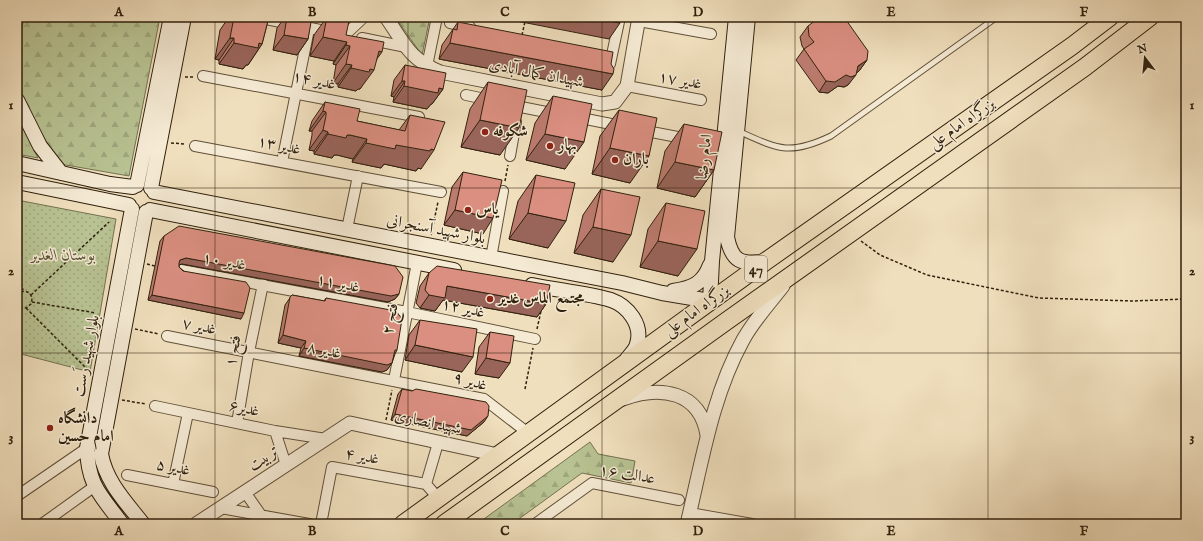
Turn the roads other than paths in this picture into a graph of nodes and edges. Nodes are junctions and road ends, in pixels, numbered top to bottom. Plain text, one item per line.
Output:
1 (171, 17) edge
2 (184, 17) edge
3 (256, 17) edge
4 (364, 17) edge
5 (386, 17) edge
6 (437, 17) edge
7 (620, 17) edge
8 (736, 17) edge
9 (748, 17) edge
10 (997, 17) edge
11 (1110, 17) edge
12 (1150, 17) edge
13 (639, 19) edge
14 (450, 22) dead end
15 (309, 28) junction
16 (479, 28) edge
17 (712, 34) dead end
18 (345, 35) junction
19 (406, 47) junction
20 (427, 66) junction
21 (608, 74) edge
22 (203, 76) road end
23 (627, 86) junction
24 (522, 88) junction
25 (296, 92) junction
26 (466, 95) dead end
27 (17, 100) edge
28 (701, 100) dead end
29 (518, 106) junction
30 (419, 117) edge
31 (737, 131) junction
32 (699, 141) edge
33 (195, 146) road end
34 (510, 156) road end
35 (282, 162) junction
36 (17, 163) edge
37 (61, 174) junction
38 (358, 176) junction
39 (17, 182) edge
40 (110, 184) junction
41 (135, 186) junction
42 (153, 190) junction
43 (503, 191) edge
44 (441, 192) road end
45 (112, 202) junction
46 (130, 207) junction
47 (148, 211) junction
48 (721, 223) junction
49 (347, 229) junction
50 (491, 258) junction
51 (712, 261) junction
52 (766, 261) junction
53 (417, 263) junction
54 (181, 270) edge
55 (470, 273) edge
56 (793, 274) junction
57 (515, 282) edge
58 (622, 283) junction
59 (263, 284) junction
60 (662, 293) junction
61 (612, 301) junction
62 (710, 301) junction
63 (407, 312) junction
64 (167, 336) road end
65 (535, 339) dead end
66 (249, 352) junction
67 (625, 363) junction
68 (394, 380) junction
69 (614, 402) junction
70 (155, 406) road end
71 (188, 413) junction
72 (237, 423) junction
73 (350, 423) joint
74 (275, 431) junction
75 (528, 433) junction
76 (326, 439) junction
77 (707, 439) junction
78 (438, 443) junction
79 (87, 448) junction
80 (498, 455) junction
81 (286, 465) junction
82 (127, 474) dead end
83 (173, 484) junction
84 (426, 484) junction
85 (95, 486) junction
86 (213, 492) dead end
87 (245, 492) junction
88 (17, 496) edge
89 (438, 498) junction
90 (679, 500) dead end
91 (221, 508) junction
92 (261, 515) junction
93 (688, 518) edge
94 (42, 524) edge
95 (122, 524) edge
96 (143, 524) edge
97 (196, 524) edge
98 (309, 524) edge
99 (321, 524) edge
100 (403, 524) edge
101 (444, 524) edge
102 (535, 524) edge
103 (752, 524) edge

1 - 41 main road
2 - 42 main road
3 - 15 street
4 - 18 street
5 - 19 street, شهیدان کمال آبادی
6 - 20 street
7 - 21 street
8 - 48 main road, امام رضا
9 - 31 main road, امام رضا
10 - 31 lane
11 - 52 highway, بزرگراه امام علی / 47
12 - 56 highway, بزرگراه امام علی / 47
13 - 17 street
13 - 23 street, شهیدان کمال آبادی
14 - 16 street
15 - 18 street
15 - 25 street
18 - 19 street
19 - 20 street, شهیدان کمال آبادی
20 - 24 street, شهیدان کمال آبادی
22 - 25 street, غدیر ۱۴
23 - 24 street, شهیدان کمال آبادی
23 - 28 street, غدیر ۱۷
24 - 29 street
25 - 30 street, غدیر ۱۴
25 - 35 street
26 - 29 street
27 - 37 main road
29 - 32 street
29 - 34 street
31 - 48 main road, امام رضا
33 - 35 street, غدیر ۱۳
35 - 38 street, غدیر ۱۳
36 - 37 main road
37 - 40 main road
38 - 44 street, غدیر ۱۳
38 - 49 street
39 - 45 main road
40 - 41 main road
40 - 45 main road
41 - 42 main road
41 - 46 main road
42 - 47 main road
42 - 49 main road, بلوار شهید آسنجرانی
43 - 50 street
45 - 46 main road
46 - 47 main road
46 - 79 main road, بلوار شهید رَست
47 - 53 main road
47 - 96 main road, بلوار شهید رَست
48 - 51 main road, امام رضا
48 - 52 main road, امام رضا
49 - 50 main road, بلوار شهید آسنجرانی
50 - 58 main road, بلوار شهید آسنجرانی
51 - 60 main road
51 - 62 main road, امام رضا
52 - 62 highway, بزرگراه امام علی / 47
53 - 55 main road
53 - 63 street, فتح ۲
54 - 59 street, غدیر ۱۰
56 - 69 highway, بزرگراه امام علی / 47
56 - 77 street
57 - 61 main road
58 - 60 main road, بلوار شهید آسنجرانی
58 - 61 main road
59 - 63 street, غدیر ۱۱
59 - 66 street, فتح ۱
60 - 62 main road, بلوار شهید آسنجرانی
61 - 67 main road
62 - 67 highway, بزرگراه امام علی / 47
63 - 65 street, غدیر ۱۲
63 - 68 street, فتح ۲
64 - 66 street, غدیر ۷
66 - 68 street, غدیر ۸
66 - 72 street, فتح ۱
67 - 75 highway, بزرگراه امام علی / 47
68 - 75 street, غدیر ۹
69 - 77 street
69 - 101 highway, بزرگراه امام علی / 47
70 - 71 street, غدیر۶
71 - 72 street, غدیر۶
71 - 83 street
72 - 74 street, غدیر۶
73 - 76 street, تربیت
73 - 78 street, شهید انصاری
74 - 76 street, غدیر۶
74 - 81 street
75 - 80 highway, بزرگراه امام علی / 47
76 - 81 street, تربیت
77 - 93 street
78 - 80 street, شهید انصاری
78 - 84 street
79 - 85 main road, بلوار شهید رَست
79 - 88 street
80 - 89 highway, بزرگراه امام علی / 47
81 - 87 street, تربیت
82 - 83 street, غدیر ۵
83 - 86 street, غدیر ۵
84 - 89 street
84 - 99 street, غدیر ۴
85 - 94 street
85 - 95 main road, بلوار شهید رَست
87 - 91 street, تربیت
87 - 92 street
89 - 100 highway, بزرگراه امام علی / 47
90 - 102 street, عدالت ۱۶
91 - 92 street
91 - 97 street, تربیت
92 - 98 street
93 - 103 street

